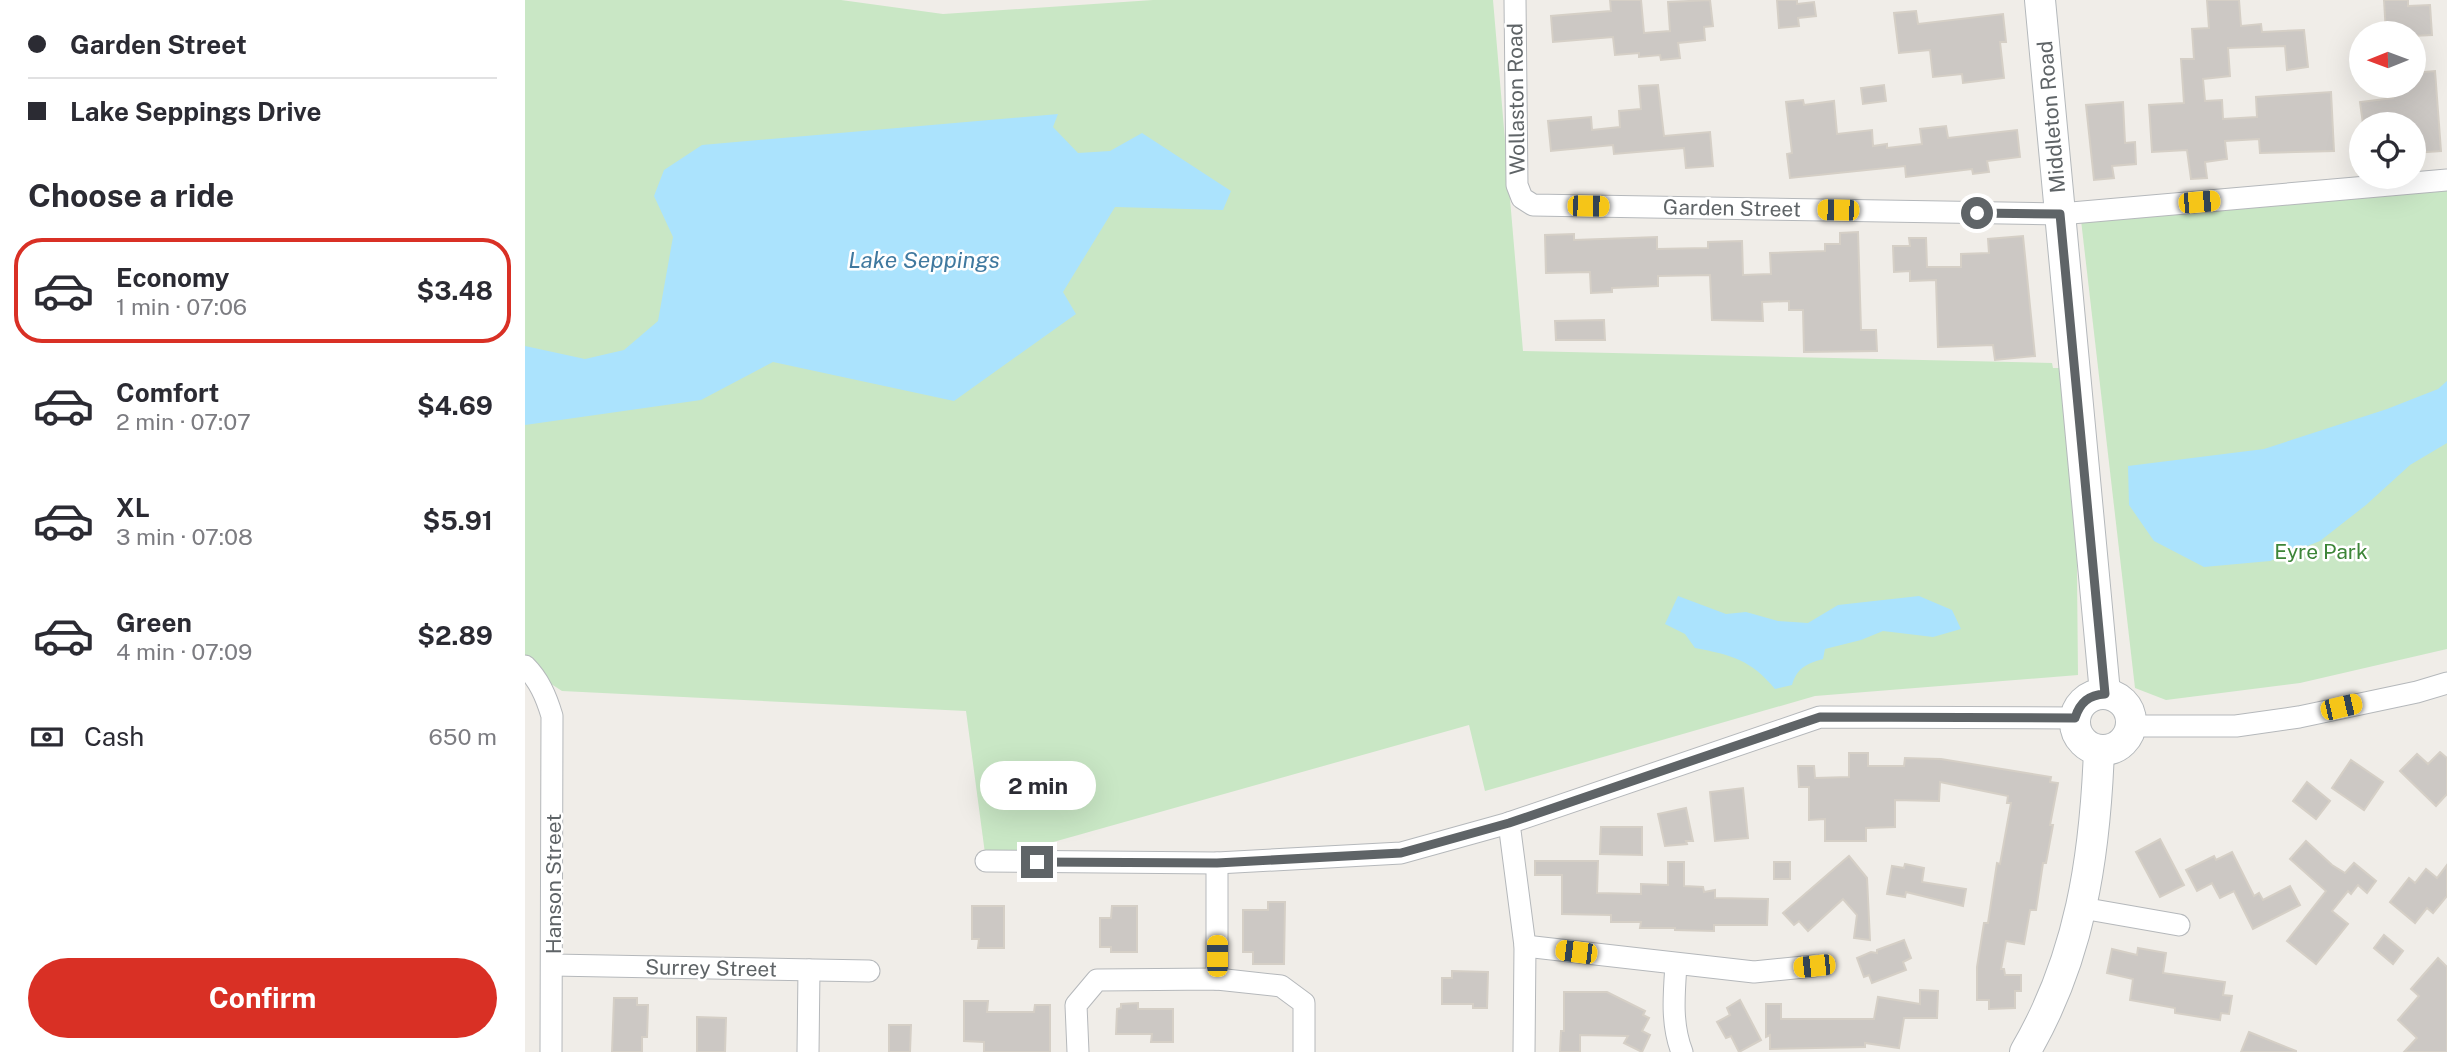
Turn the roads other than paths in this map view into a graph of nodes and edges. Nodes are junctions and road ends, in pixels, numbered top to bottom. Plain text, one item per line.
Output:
1 (1515, 0) edge
2 (2040, 0) edge
3 (2447, 180) edge
4 (1522, 198) joint
5 (2060, 214) junction
6 (525, 666) edge
7 (2447, 683) edge
8 (2105, 694) junction
9 (2075, 718) junction
10 (2131, 726) junction
11 (2099, 750) junction
12 (1509, 823) junction
13 (986, 861) dead end
14 (1217, 863) junction
15 (2082, 908) junction
16 (2179, 925) dead end
17 (1525, 946) junction
18 (553, 965) junction
19 (1676, 965) junction
20 (1814, 966) dead end
21 (809, 970) junction
22 (869, 971) dead end
23 (1217, 979) junction
24 (551, 1052) edge
25 (808, 1052) edge
26 (1079, 1052) edge
27 (1304, 1052) edge
28 (1524, 1052) edge
29 (1682, 1052) edge
30 (2025, 1052) edge

1 - 4 street, Wollaston Road
2 - 5 main road, Middleton Road
3 - 5 street, Garden Street
4 - 5 street, Garden Street
5 - 8 main road, Middleton Road
6 - 18 street, Hanson Street
7 - 10 street
8 - 9 main road
8 - 10 main road
9 - 11 main road
9 - 12 street
10 - 11 main road
11 - 15 main road
12 - 14 street
12 - 17 street
13 - 14 street
14 - 23 street
15 - 16 street
15 - 30 main road
17 - 19 street
17 - 28 street
18 - 21 street, Surrey Street
18 - 24 street, Hanson Street
19 - 20 street
19 - 29 street
21 - 22 street, Surrey Street
21 - 25 street
23 - 26 street
23 - 27 street

